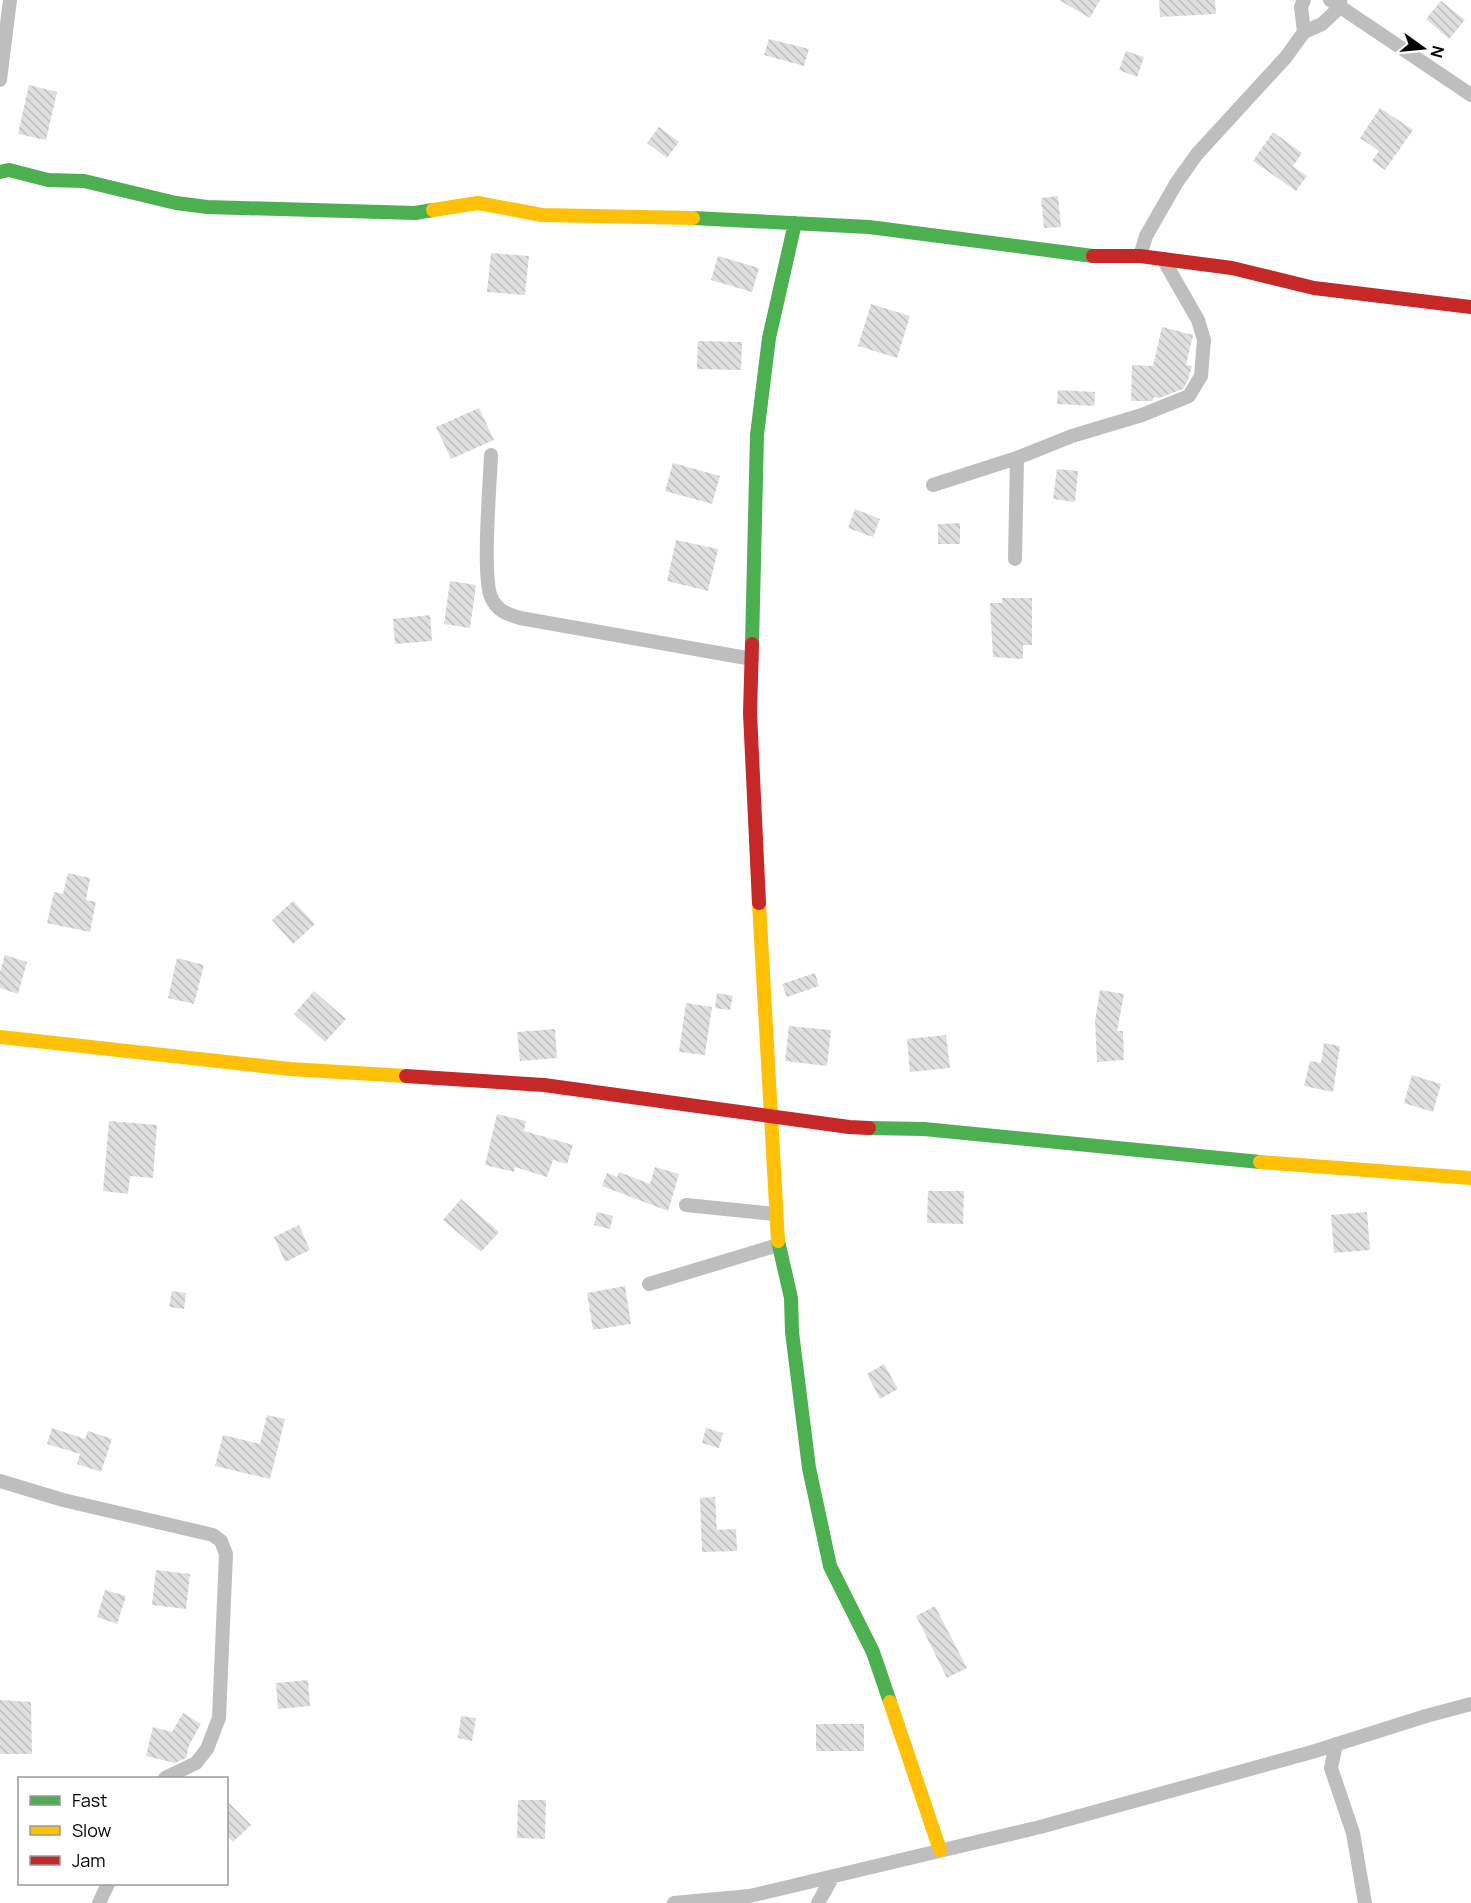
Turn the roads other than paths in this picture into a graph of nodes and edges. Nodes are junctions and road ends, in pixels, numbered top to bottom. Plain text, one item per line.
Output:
1 (10, 0) edge
2 (1304, 0) edge
3 (1337, 2) edge
4 (1304, 32) junction
5 (0, 80) edge
6 (1471, 95) edge
7 (3, 168) edge
8 (795, 223) junction
9 (1140, 256) junction
10 (1162, 259) junction
11 (1471, 307) edge
12 (491, 455) dead end
13 (1017, 458) junction
14 (933, 485) dead end
15 (1015, 559) dead end
16 (752, 659) junction
17 (0, 1037) edge
18 (771, 1114) junction
19 (1471, 1178) edge
20 (686, 1205) dead end
21 (775, 1214) junction
22 (778, 1245) junction
23 (649, 1284) dead end
24 (0, 1481) edge
25 (1471, 1704) edge
26 (1336, 1744) junction
27 (1312, 1752) junction
28 (1331, 1768) junction
29 (169, 1777) edge
30 (940, 1850) junction
31 (832, 1878) junction
32 (108, 1885) edge
33 (99, 1903) edge
34 (674, 1903) edge
35 (818, 1903) edge
36 (1365, 1903) edge

1 - 5 street
2 - 4 street
3 - 4 street
3 - 6 street
4 - 9 street
7 - 8 street
8 - 9 street
8 - 16 street
9 - 10 street
10 - 11 street
10 - 13 street
12 - 16 street
13 - 14 street
13 - 15 street
16 - 18 street
17 - 18 street
18 - 19 street
18 - 21 street
20 - 21 street
21 - 22 street
22 - 23 street
22 - 30 street
24 - 29 street
25 - 26 street
26 - 27 street
26 - 28 street
27 - 28 street
27 - 30 street
28 - 36 street
30 - 31 street
31 - 34 street
31 - 35 street
32 - 33 street

